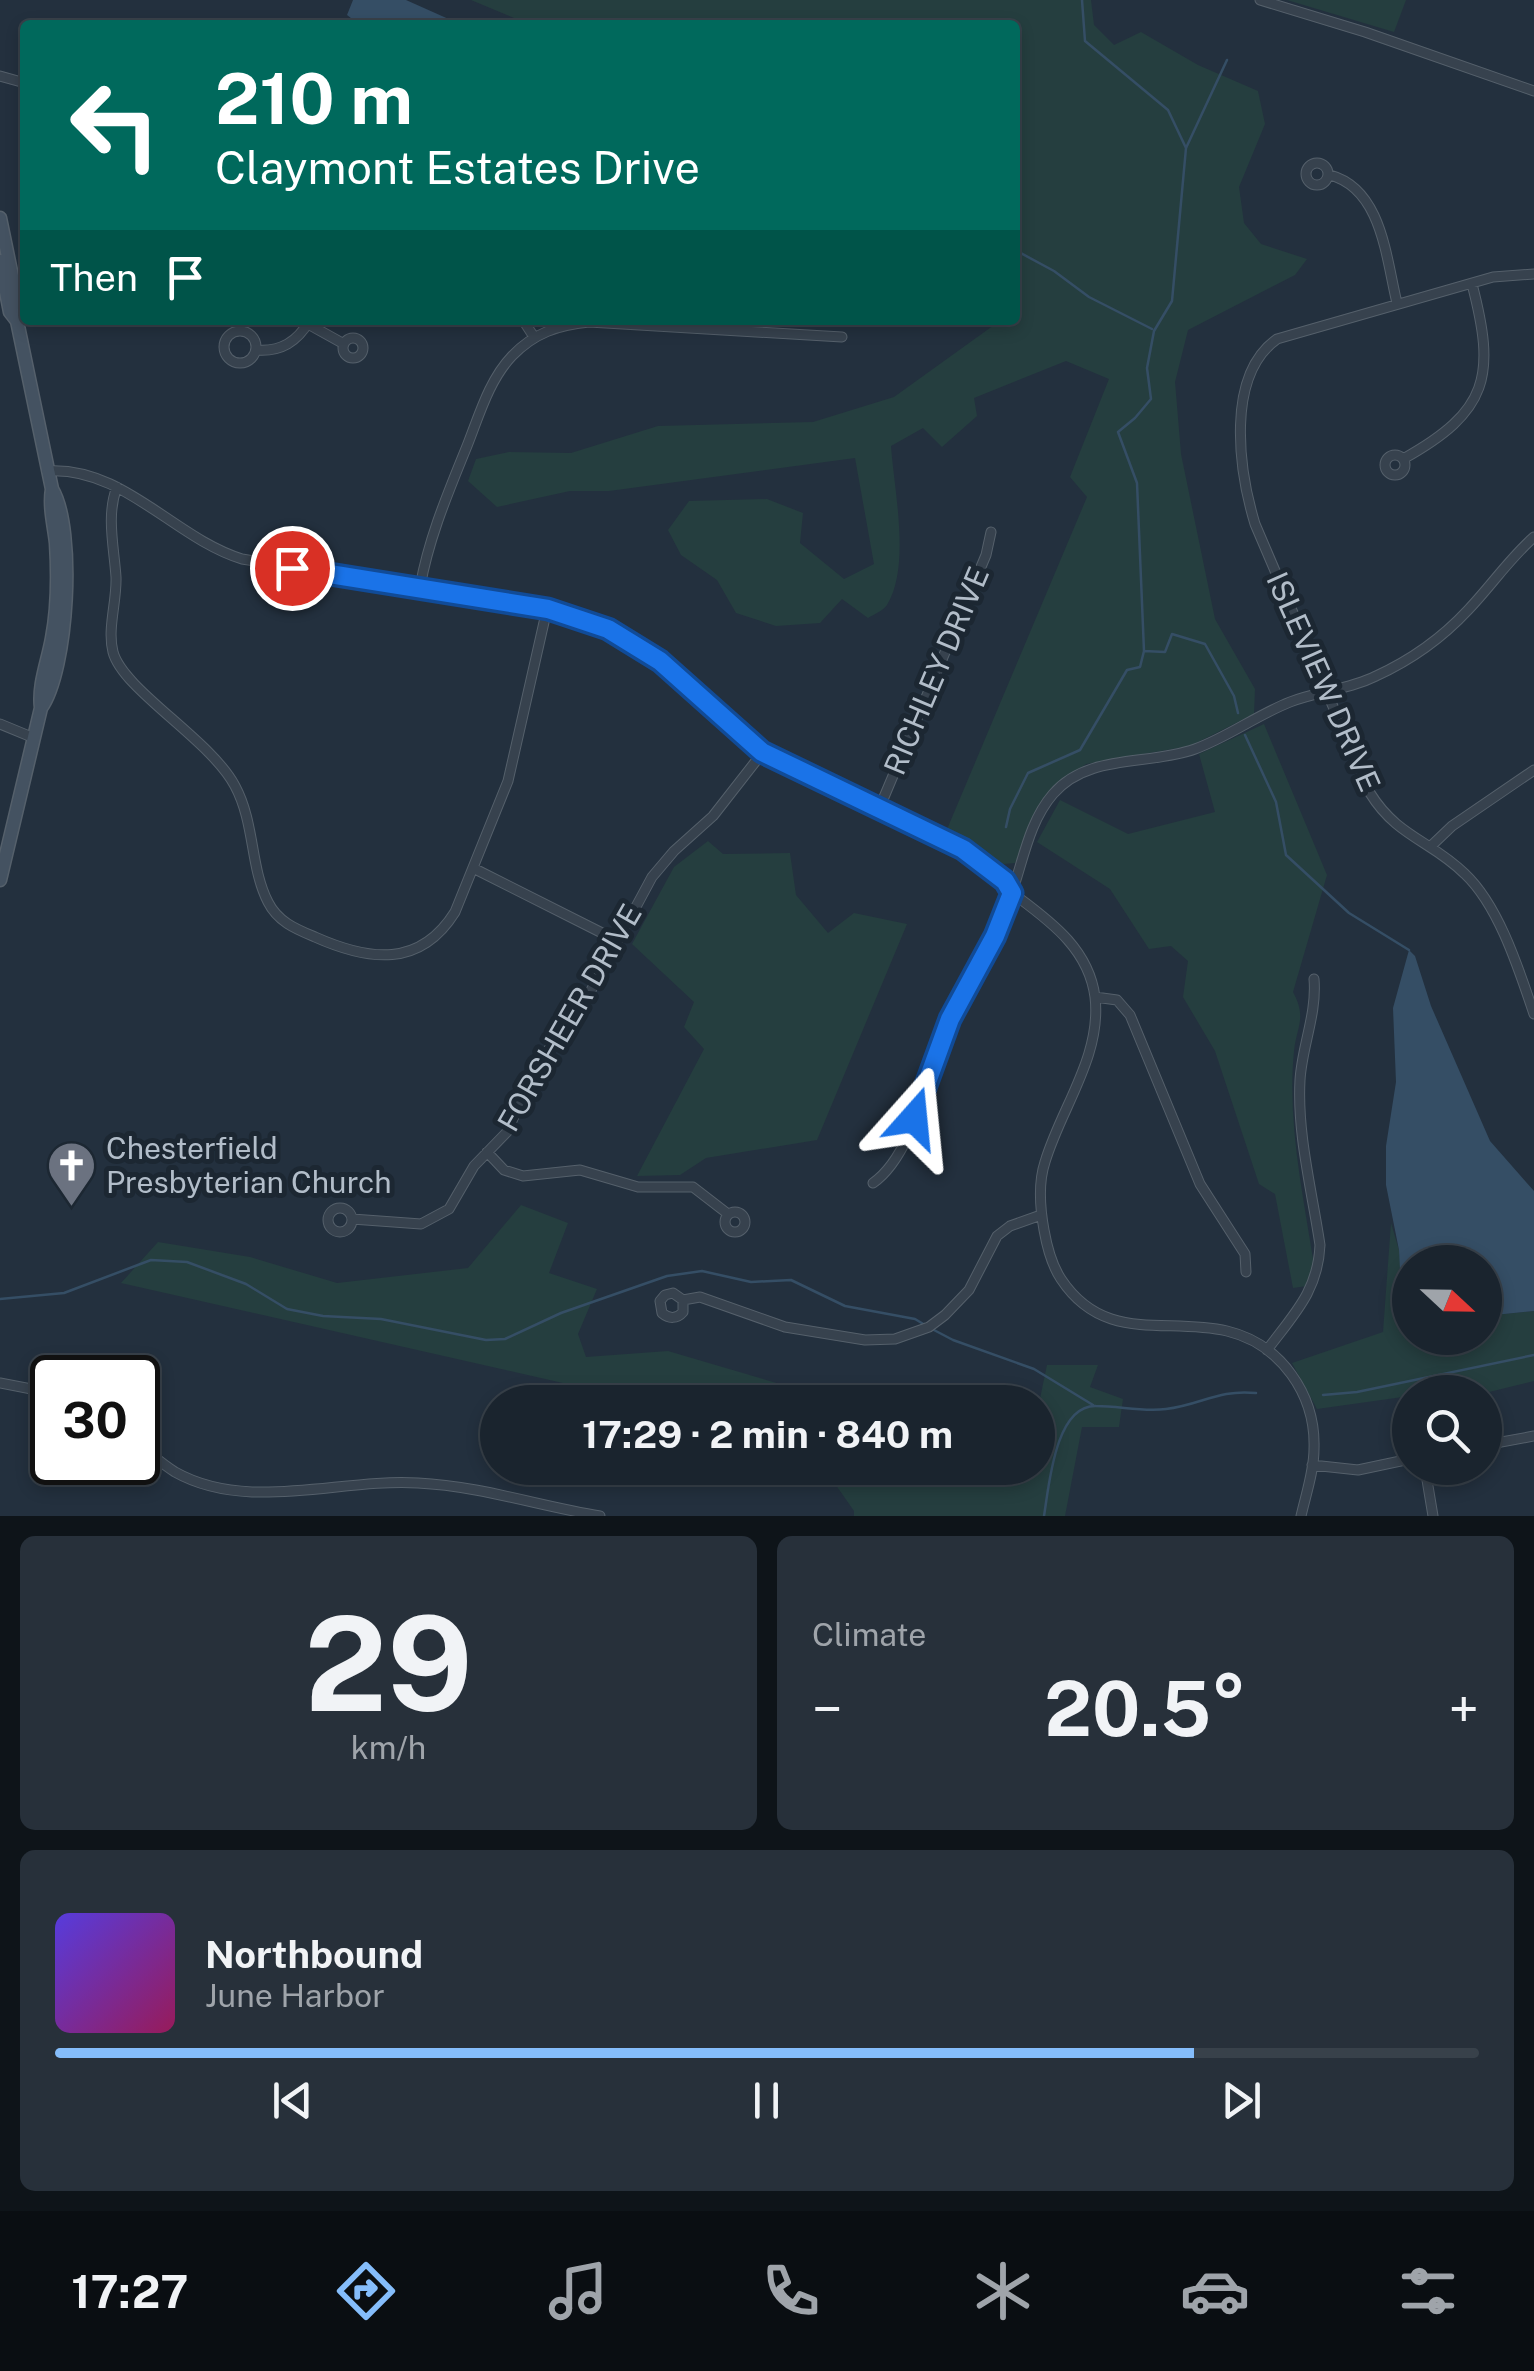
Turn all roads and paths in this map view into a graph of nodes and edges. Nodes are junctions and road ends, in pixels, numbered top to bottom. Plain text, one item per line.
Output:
1 (1260, 0) edge
2 (1534, 91) edge
3 (1330, 174) dead end
4 (0, 218) edge
5 (0, 261) edge
6 (1534, 274) edge
7 (1472, 284) junction
8 (1397, 303) junction
9 (17, 321) junction
10 (306, 325) edge
11 (314, 325) edge
12 (526, 325) edge
13 (568, 325) edge
14 (640, 325) edge
15 (534, 337) junction
16 (842, 337) dead end
17 (344, 344) dead end
18 (256, 350) dead end
19 (1403, 459) dead end
20 (48, 471) junction
21 (117, 487) junction
22 (991, 532) dead end
23 (1534, 537) edge
24 (420, 587) junction
25 (548, 609) junction
26 (1328, 694) junction
27 (0, 724) edge
28 (34, 738) junction
29 (762, 752) junction
30 (1534, 770) edge
31 (879, 809) junction
32 (1430, 847) junction
33 (474, 869) junction
34 (0, 880) edge
35 (1012, 893) junction
36 (616, 940) junction
37 (1314, 980) dead end
38 (1530, 987) edge
39 (1095, 998) junction
40 (1534, 1014) edge
41 (487, 1152) junction
42 (873, 1183) dead end
43 (728, 1214) dead end
44 (1041, 1215) junction
45 (352, 1219) dead end
46 (1246, 1272) dead end
47 (683, 1300) dead end
48 (1267, 1350) junction
49 (0, 1383) edge
50 (30, 1388) edge
51 (1534, 1436) edge
52 (1502, 1442) edge
53 (160, 1461) edge
54 (1392, 1462) edge
55 (1312, 1465) junction
56 (1428, 1485) edge
57 (600, 1516) edge
58 (1301, 1516) edge
59 (1434, 1516) edge

1 - 2 street
3 - 8 street
4 - 9 main road
5 - 9 main road
6 - 7 street
7 - 8 street
7 - 19 street
8 - 26 street, ISLEVIEW DRIVE
9 - 20 main road
10 - 18 street
11 - 17 street
12 - 15 street
13 - 15 street
14 - 16 street
15 - 24 street
20 - 21 street
20 - 28 main road
21 - 24 street
21 - 33 street
22 - 31 street, RICHLEY DRIVE
23 - 26 street
24 - 25 street
25 - 29 street
25 - 33 street
26 - 32 street, ISLEVIEW DRIVE
26 - 35 street
27 - 28 street
28 - 34 main road
29 - 31 street
29 - 36 street, FORSHEER DRIVE
30 - 32 street
31 - 35 street
32 - 38 street, ISLEVIEW DRIVE
33 - 36 street
35 - 39 street
35 - 42 street
36 - 41 street, FORSHEER DRIVE
37 - 48 street
38 - 40 street, ISLEVIEW DRIVE
39 - 44 street
39 - 46 street
41 - 43 street
41 - 45 street, FORSHEER DRIVE
44 - 47 street
44 - 48 street
48 - 55 street
49 - 50 street
51 - 52 street
53 - 57 street
54 - 55 street
55 - 58 street
56 - 59 street

